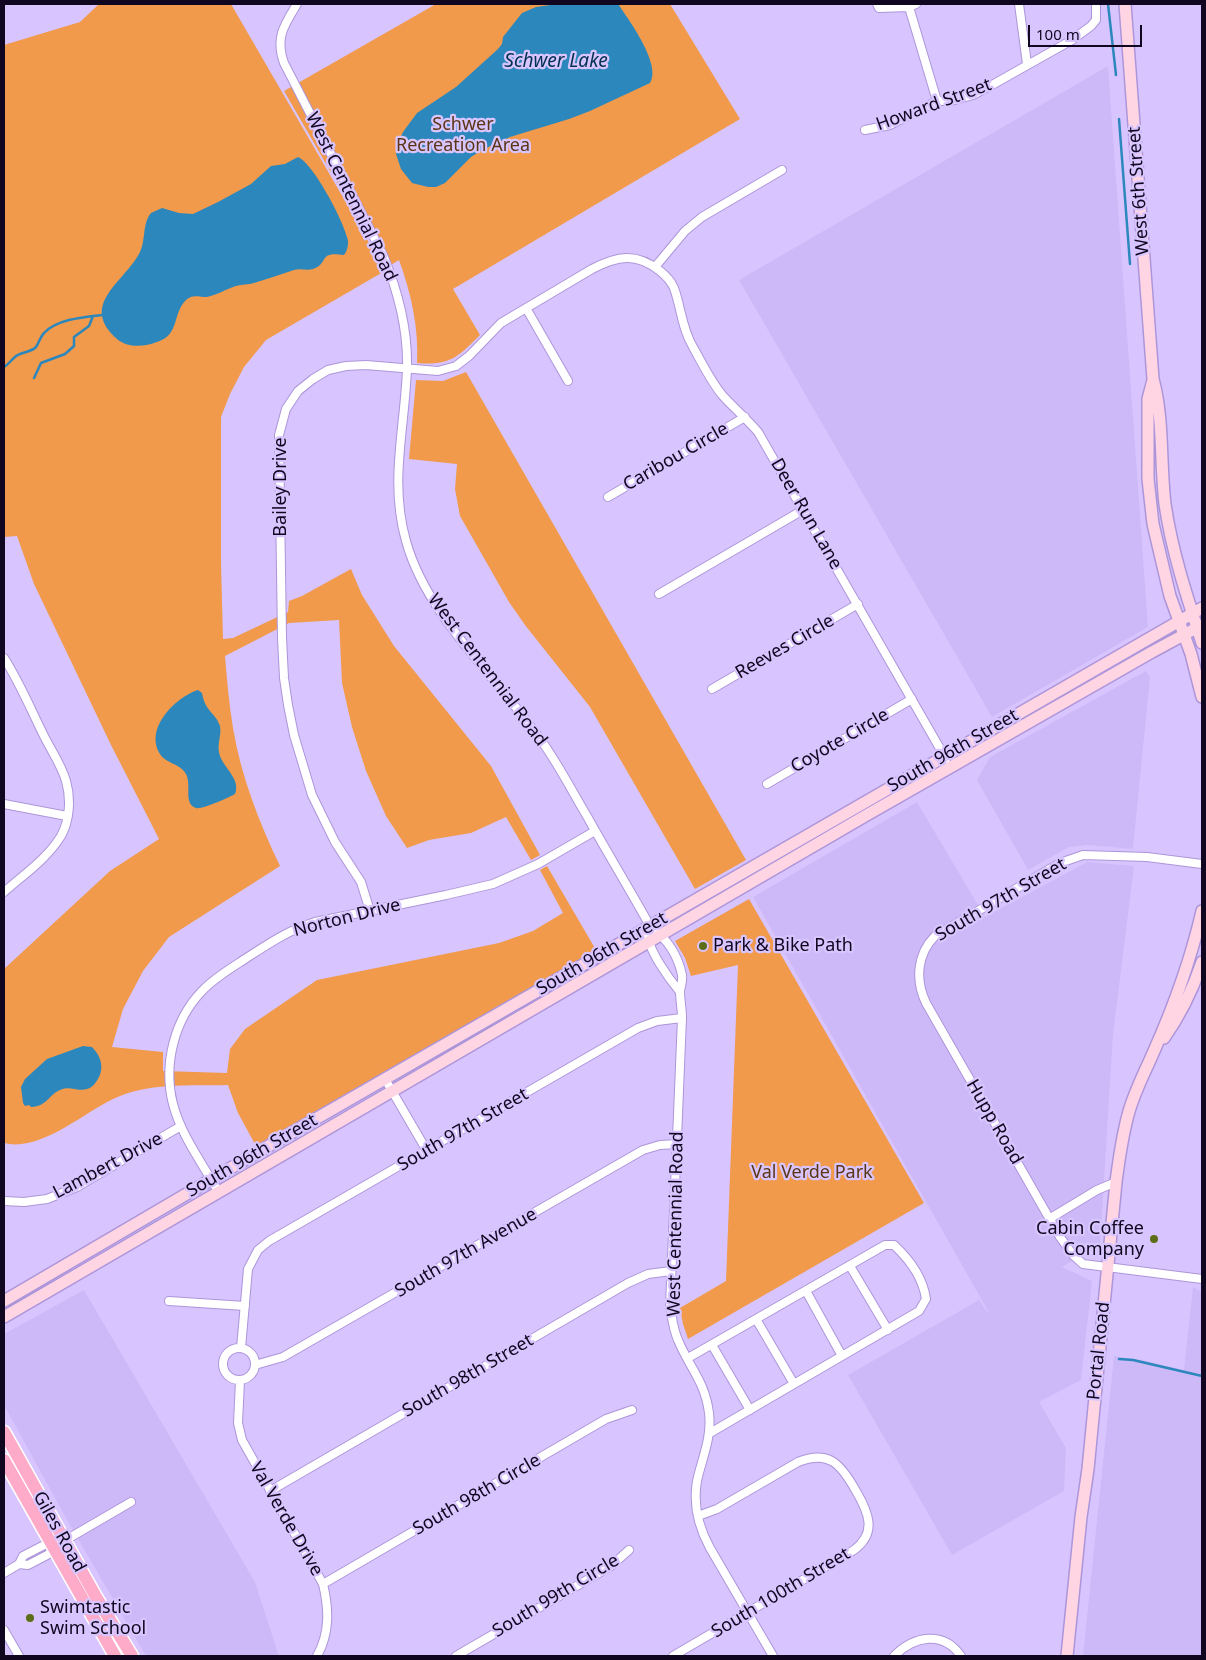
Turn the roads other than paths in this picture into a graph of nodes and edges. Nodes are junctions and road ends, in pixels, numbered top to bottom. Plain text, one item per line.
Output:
1 (297, 4) edge
2 (877, 4) edge
3 (1019, 4) edge
4 (1096, 4) edge
5 (1125, 4) edge
6 (912, 5) edge
7 (1027, 64) junction
8 (937, 101) junction
9 (865, 130) dead end
10 (782, 170) dead end
11 (656, 268) junction
12 (526, 308) junction
13 (407, 369) junction
14 (1153, 379) junction
15 (568, 381) dead end
16 (745, 417) junction
17 (608, 497) dead end
18 (803, 510) junction
19 (659, 594) dead end
20 (858, 604) junction
21 (1197, 611) edge
22 (1178, 621) junction
23 (1200, 627) edge
24 (1184, 634) junction
25 (1202, 644) edge
26 (4, 658) edge
27 (712, 689) dead end
28 (1202, 698) edge
29 (912, 699) junction
30 (944, 755) junction
31 (951, 767) junction
32 (767, 784) dead end
33 (4, 804) edge
34 (67, 816) junction
35 (595, 831) junction
36 (1202, 864) edge
37 (4, 892) edge
38 (370, 911) junction
39 (1202, 911) edge
40 (650, 926) junction
41 (662, 935) junction
42 (649, 942) junction
43 (925, 950) joint
44 (1202, 962) edge
45 (680, 992) junction
46 (682, 1018) junction
47 (1154, 1051) junction
48 (385, 1078) junction
49 (395, 1095) junction
50 (180, 1126) junction
51 (678, 1144) junction
52 (427, 1151) junction
53 (211, 1179) junction
54 (1116, 1182) junction
55 (218, 1191) junction
56 (4, 1201) edge
57 (1049, 1219) junction
58 (850, 1266) junction
59 (1107, 1268) junction
60 (671, 1271) junction
61 (1202, 1279) edge
62 (806, 1291) junction
63 (4, 1301) edge
64 (169, 1301) dead end
65 (245, 1306) junction
66 (4, 1317) edge
67 (756, 1319) junction
68 (888, 1330) junction
69 (712, 1345) junction
70 (241, 1348) junction
71 (842, 1356) junction
72 (688, 1358) junction
73 (255, 1365) junction
74 (240, 1381) junction
75 (794, 1384) junction
76 (632, 1410) dead end
77 (750, 1410) junction
78 (4, 1432) edge
79 (710, 1433) junction
80 (4, 1460) edge
81 (270, 1491) junction
82 (131, 1502) dead end
83 (698, 1516) junction
84 (64, 1541) junction
85 (52, 1546) junction
86 (629, 1550) dead end
87 (4, 1573) edge
88 (323, 1584) junction
89 (747, 1613) junction
90 (4, 1630) edge
91 (19, 1656) edge
92 (116, 1656) edge
93 (132, 1656) edge
94 (317, 1656) edge
95 (456, 1656) edge
96 (673, 1656) edge
97 (773, 1656) edge
98 (894, 1656) edge
99 (961, 1656) edge
100 (1067, 1656) edge

1 - 13 street, West Centennial Road
2 - 6 street
3 - 7 street
4 - 7 street, Howard Street
5 - 14 main road, West 6th Street
6 - 8 street
7 - 8 street, Howard Street
8 - 9 street, Howard Street
10 - 11 street
11 - 12 street, Bailey Drive
11 - 16 street, Deer Run Lane
12 - 13 street, Bailey Drive
12 - 15 street
13 - 35 street, West Centennial Road
13 - 38 street, Bailey Drive
14 - 21 main road, West 6th Street
14 - 22 main road, West 6th Street
16 - 17 street, Caribou Circle
16 - 18 street, Deer Run Lane
18 - 19 street
18 - 20 street, Deer Run Lane
20 - 27 street, Reeves Circle
20 - 29 street, Deer Run Lane
21 - 22 main road, South 96th Street
21 - 23 main road, West 6th Street
22 - 24 main road
22 - 30 main road, South 96th Street
23 - 24 main road, South 96th Street
23 - 25 main road
24 - 28 main road
24 - 31 main road, South 96th Street
26 - 34 street
29 - 30 street, Deer Run Lane
29 - 32 street, Coyote Circle
30 - 31 street, Deer Run Lane
30 - 40 main road, South 96th Street
31 - 41 main road, South 96th Street
33 - 34 street
34 - 37 street
35 - 38 street, Norton Drive
35 - 40 street, West Centennial Road
36 - 43 street, South 97th Street
38 - 50 street, Norton Drive
39 - 47 main road, Portal Road
40 - 41 street, West Centennial Road
40 - 42 street
40 - 48 main road, South 96th Street
41 - 42 main road, South 96th Street
41 - 45 street, West Centennial Road
42 - 45 street
42 - 49 main road, South 96th Street
43 - 57 street, Hupp Road
44 - 47 main road, Portal Road
45 - 46 street, West Centennial Road
46 - 51 street, West Centennial Road
46 - 52 street, South 97th Street
47 - 54 main road, Portal Road
48 - 49 street
48 - 53 main road, South 96th Street
49 - 52 street
49 - 55 main road, South 96th Street
50 - 53 street, Norton Drive
50 - 56 street, Lambert Drive
51 - 60 street, West Centennial Road
51 - 73 street, South 97th Avenue
52 - 65 street, South 97th Street
53 - 55 street, Norton Drive
53 - 63 main road, South 96th Street
54 - 57 street
54 - 59 main road, Portal Road
55 - 66 main road, South 96th Street
57 - 59 street, Hupp Road
58 - 62 street
58 - 68 street
58 - 68 street
59 - 61 street
59 - 100 main road, Portal Road
60 - 72 street, West Centennial Road
60 - 81 street, South 98th Street
62 - 67 street
62 - 71 street
64 - 65 street
65 - 70 street
67 - 69 street
67 - 75 street
68 - 71 street
69 - 72 street
69 - 77 street
70 - 73 street
70 - 74 street
71 - 75 street
72 - 79 street, West Centennial Road
73 - 74 street
74 - 81 street, Val Verde Drive
75 - 77 street
76 - 88 street, South 98th Circle
77 - 79 street
78 - 84 main road, Giles Road
79 - 83 street, West Centennial Road
80 - 85 main road, Giles Road
81 - 88 street, Val Verde Drive
82 - 84 street
83 - 89 street, West Centennial Road
83 - 89 street, South 100th Street
84 - 85 street
84 - 93 main road, Giles Road
85 - 87 street
85 - 92 main road, Giles Road
86 - 95 street, South 99th Circle
88 - 94 street, Val Verde Drive
89 - 96 street, South 100th Street
89 - 97 street, West Centennial Road
90 - 91 street
98 - 99 street

